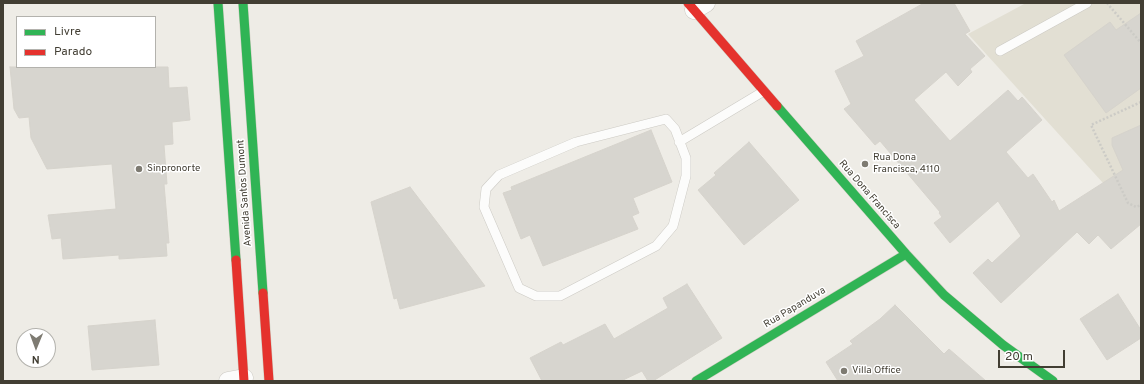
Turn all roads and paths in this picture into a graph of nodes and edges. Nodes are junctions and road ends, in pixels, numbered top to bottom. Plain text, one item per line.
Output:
1 (218, 3) edge
2 (243, 3) edge
3 (1087, 3) edge
4 (1108, 3) edge
5 (696, 5) edge
6 (1141, 43) edge
7 (1000, 51) dead end
8 (765, 91) junction
9 (1141, 102) edge
10 (679, 142) junction
11 (1141, 205) edge
12 (906, 254) junction
13 (238, 380) edge
14 (269, 381) edge
15 (696, 381) edge
16 (1053, 381) edge

1 - 13 main road, Avenida Santos Dumont
2 - 14 main road, Avenida Santos Dumont
3 - 7 lane
4 - 6 path
5 - 8 main road, Rua Dona Francisca
8 - 10 lane
8 - 12 main road, Rua Dona Francisca
9 - 11 path
10 - 10 lane
12 - 15 main road, Rua Papanduva
12 - 16 main road, Rua Dona Francisca

